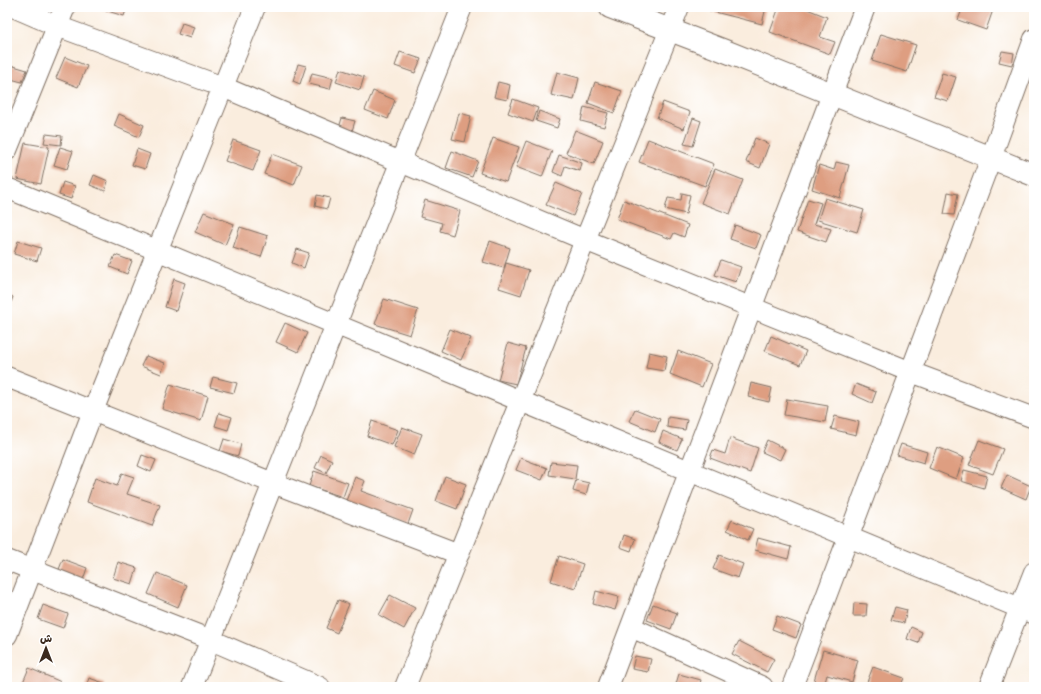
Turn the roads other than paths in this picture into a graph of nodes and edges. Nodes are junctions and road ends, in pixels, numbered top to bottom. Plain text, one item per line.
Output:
1 (13, 7) edge
2 (65, 7) edge
3 (255, 7) edge
4 (462, 7) edge
5 (610, 7) edge
6 (679, 7) edge
7 (865, 7) edge
8 (58, 26) junction
9 (670, 30) junction
10 (1034, 38) edge
11 (223, 87) junction
12 (833, 94) junction
13 (7, 150) edge
14 (991, 158) junction
15 (400, 162) junction
16 (1034, 175) edge
17 (7, 188) edge
18 (585, 240) junction
19 (158, 250) junction
20 (752, 307) junction
21 (336, 325) junction
22 (911, 372) junction
23 (7, 377) edge
24 (521, 401) junction
25 (93, 412) junction
26 (1034, 418) edge
27 (690, 471) junction
28 (273, 483) junction
29 (849, 537) junction
30 (459, 554) junction
31 (7, 560) edge
32 (32, 569) junction
33 (1034, 572) edge
34 (1027, 611) edge
35 (631, 627) junction
36 (7, 635) edge
37 (211, 640) junction
38 (192, 687) edge
39 (320, 687) edge
40 (405, 687) edge
41 (608, 687) edge
42 (763, 687) edge
43 (792, 687) edge
44 (989, 687) edge

1 - 8 street
2 - 8 street
3 - 11 street
4 - 15 street
5 - 9 main road
6 - 9 street
7 - 12 street
8 - 11 street
8 - 13 street
9 - 12 main road
9 - 18 street
10 - 14 street
11 - 15 street
11 - 19 street
12 - 14 main road
12 - 20 street
14 - 16 main road
14 - 22 street
15 - 18 street
15 - 21 street
17 - 19 street
18 - 20 street
18 - 24 street
19 - 21 street
19 - 25 street
20 - 22 street
20 - 27 street
21 - 24 street
21 - 28 street
22 - 26 street
22 - 29 street
23 - 25 street
24 - 27 street
24 - 30 street
25 - 28 street
25 - 32 street
27 - 29 street
27 - 35 street
28 - 30 street
28 - 37 street
29 - 34 street
29 - 43 street
30 - 40 street
31 - 32 street
32 - 36 street
32 - 37 street
33 - 34 street
34 - 44 street
35 - 41 street
35 - 42 street
37 - 38 street
37 - 39 street

